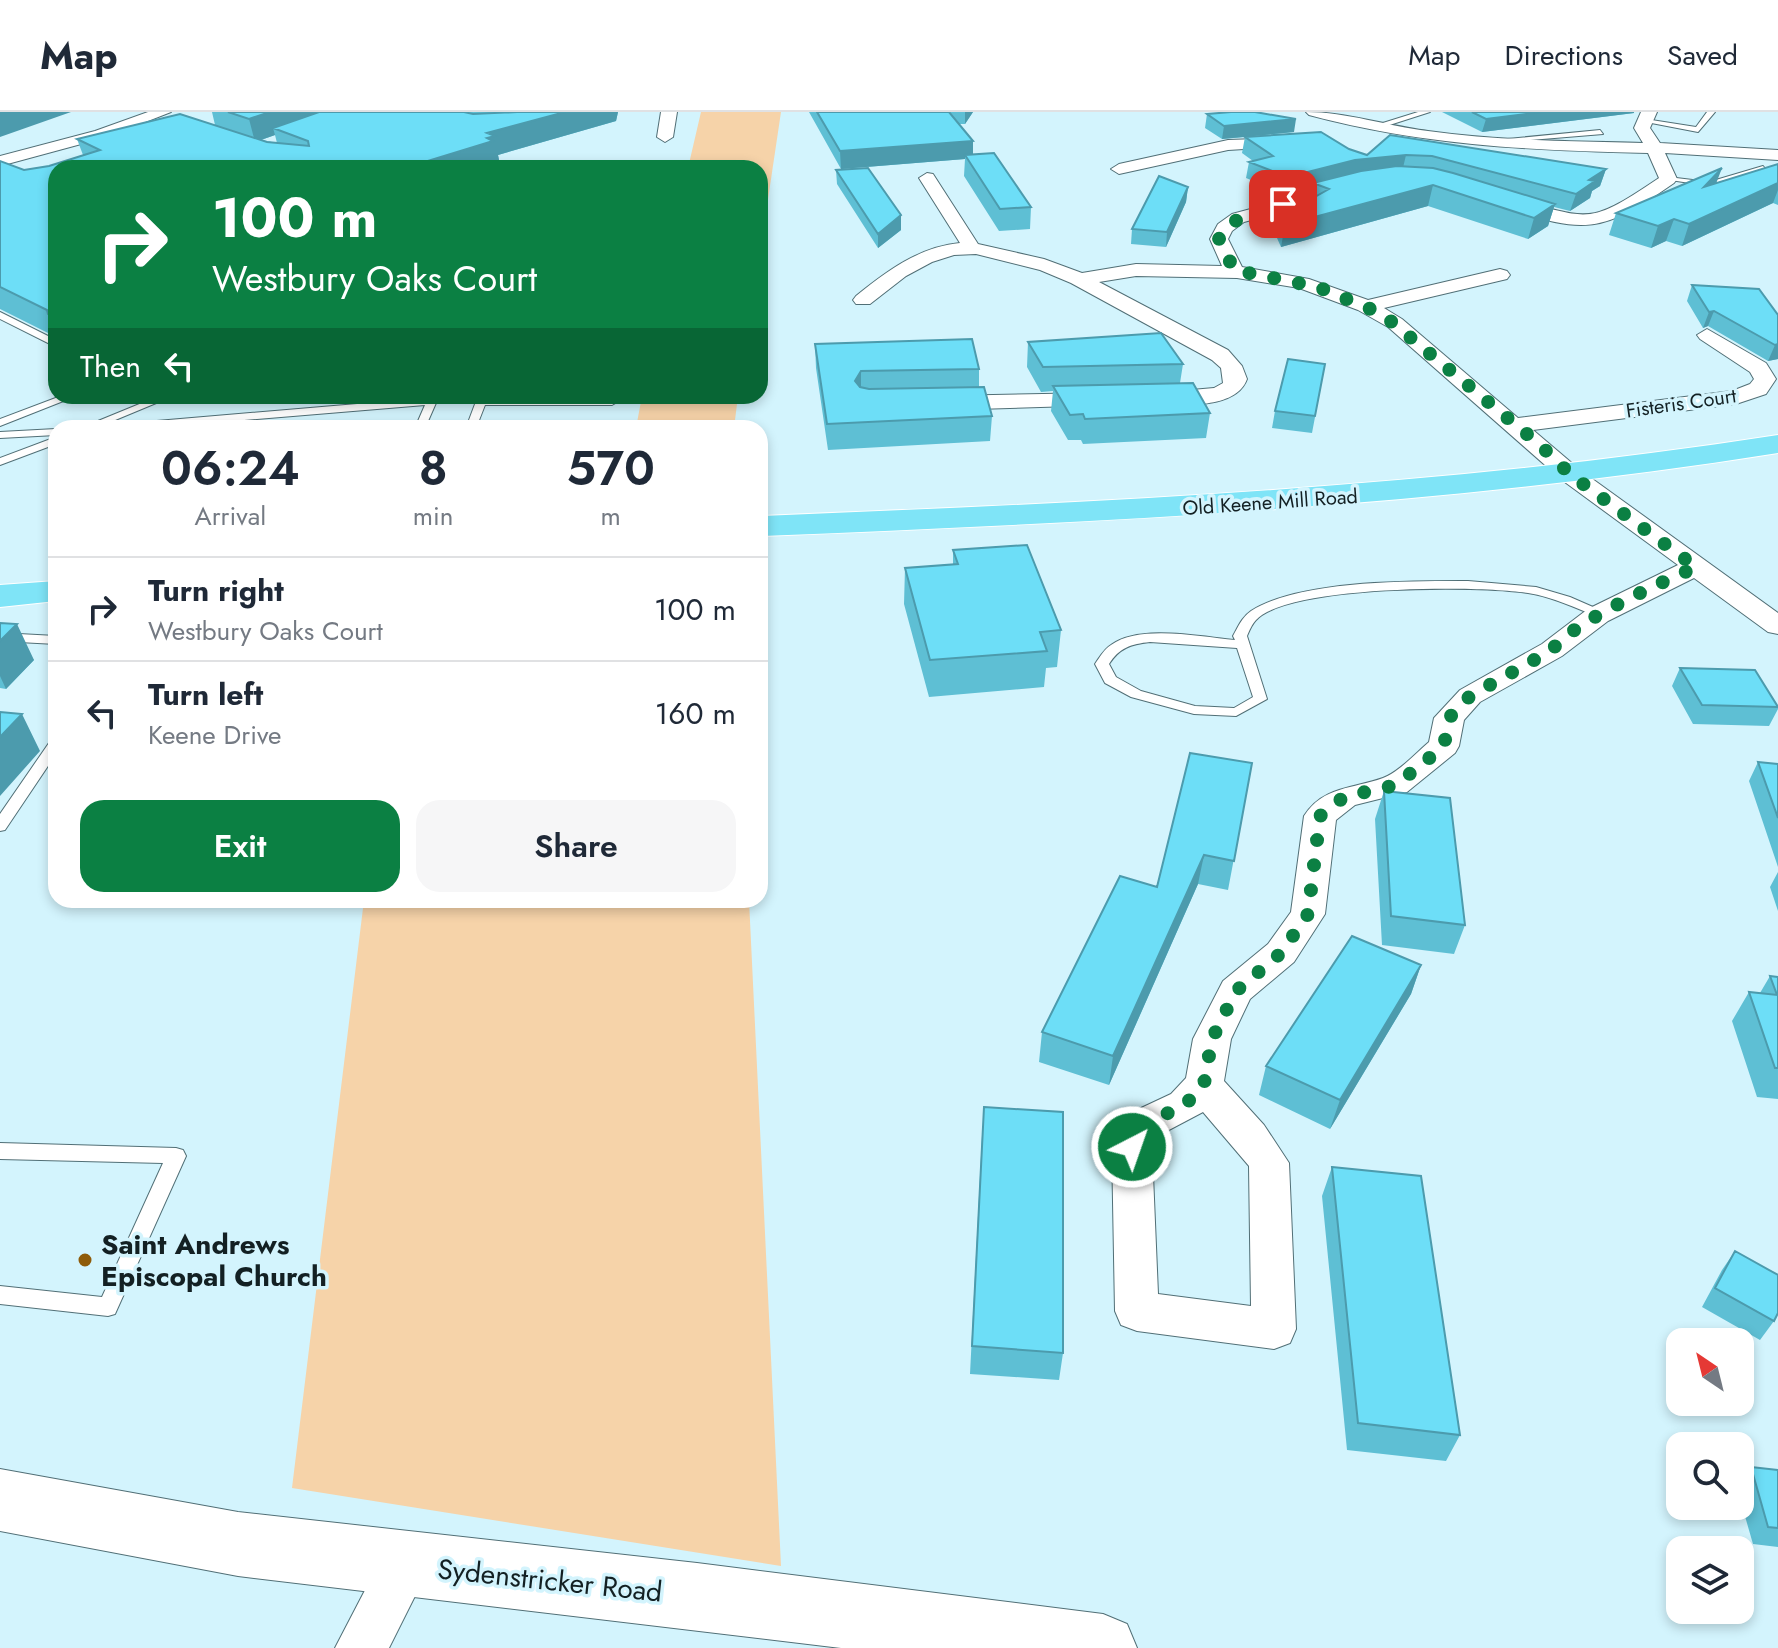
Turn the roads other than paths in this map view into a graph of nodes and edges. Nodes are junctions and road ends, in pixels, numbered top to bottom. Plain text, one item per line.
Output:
1 (669, 112) edge
2 (1314, 112) edge
3 (1426, 112) edge
4 (1711, 112) edge
5 (158, 114) edge
6 (1647, 117) edge
7 (182, 126) edge
8 (1377, 128) junction
9 (1600, 132) dead end
10 (665, 137) dead end
11 (1349, 137) dead end
12 (1311, 141) edge
13 (1504, 144) junction
14 (1654, 147) junction
15 (1778, 155) edge
16 (0, 161) edge
17 (1763, 168) edge
18 (1119, 169) dead end
19 (927, 178) dead end
20 (1668, 179) junction
21 (1371, 182) edge
22 (1485, 195) edge
23 (972, 248) junction
24 (1234, 270) junction
25 (1500, 275) dead end
26 (1078, 279) junction
27 (863, 300) dead end
28 (1367, 306) junction
29 (0, 315) edge
30 (1707, 335) dead end
31 (48, 340) edge
32 (917, 403) edge
33 (50, 404) edge
34 (148, 404) edge
35 (368, 404) edge
36 (106, 420) edge
37 (196, 420) edge
38 (0, 423) edge
39 (1516, 425) junction
40 (48, 432) edge
41 (0, 435) edge
42 (48, 443) edge
43 (1778, 444) edge
44 (0, 462) edge
45 (1778, 470) edge
46 (1571, 475) junction
47 (1599, 496) junction
48 (768, 526) edge
49 (768, 551) edge
50 (48, 564) edge
51 (1696, 567) junction
52 (0, 568) edge
53 (48, 592) edge
54 (0, 596) edge
55 (1603, 614) junction
56 (1778, 626) edge
57 (0, 637) edge
58 (48, 640) edge
59 (1243, 645) junction
60 (48, 755) edge
61 (0, 826) edge
62 (1204, 1084) junction
63 (0, 1151) edge
64 (0, 1295) edge
65 (0, 1500) edge
66 (406, 1564) junction
67 (361, 1648) edge
68 (1103, 1648) edge

1 - 10 street
2 - 8 street
3 - 8 lane
4 - 6 lane
5 - 7 street
5 - 16 street
6 - 14 street
8 - 11 street
8 - 13 street
9 - 13 lane
12 - 18 street
13 - 14 street
14 - 15 street
14 - 20 street
17 - 20 lane
19 - 23 street
20 - 22 street
21 - 24 street
23 - 26 street
23 - 27 street
24 - 26 street
24 - 28 street
25 - 28 street
26 - 32 street
28 - 39 street
29 - 31 lane
30 - 39 street, Fisteris Court
33 - 38 lane
34 - 36 lane
35 - 37 lane
39 - 46 street
40 - 41 lane
42 - 44 lane
43 - 46 main road, Old Keene Mill Road
45 - 47 main road, Old Keene Mill Road
46 - 47 street
46 - 48 main road, Old Keene Mill Road
47 - 49 main road, Old Keene Mill Road
47 - 51 street
50 - 52 main road
51 - 55 street
51 - 56 street
53 - 54 main road
55 - 59 lane
55 - 62 street
57 - 58 lane
59 - 59 lane
60 - 61 lane
62 - 62 street
63 - 64 lane
65 - 66 main road, Sydenstricker Road
66 - 67 street
66 - 68 main road, Sydenstricker Road

